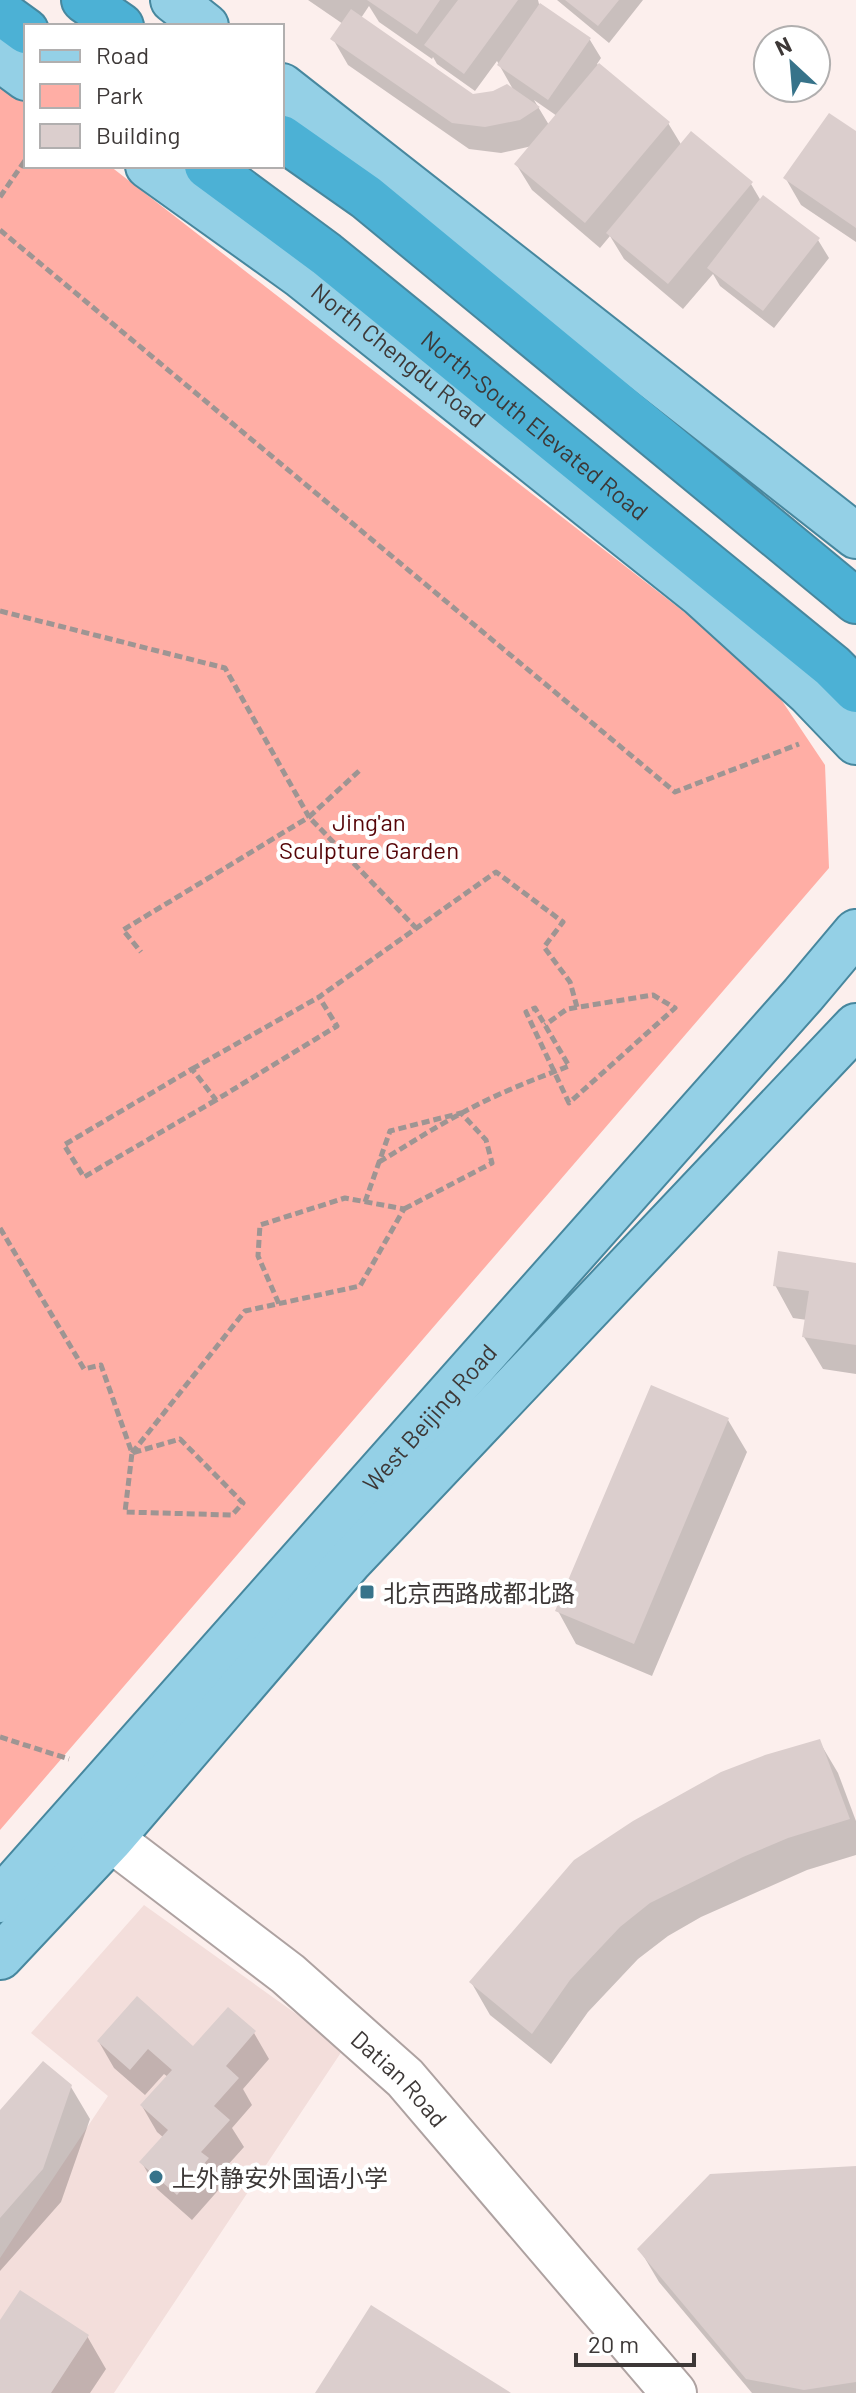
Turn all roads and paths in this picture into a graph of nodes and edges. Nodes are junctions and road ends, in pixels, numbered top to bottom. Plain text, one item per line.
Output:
1 (84, 0) edge
2 (173, 0) edge
3 (0, 12) edge
4 (118, 24) edge
5 (203, 24) edge
6 (24, 30) edge
7 (0, 59) edge
8 (24, 77) edge
9 (284, 88) edge
10 (284, 139) edge
11 (24, 162) edge
12 (151, 168) edge
13 (210, 168) edge
14 (0, 197) edge
15 (0, 230) edge
16 (856, 536) edge
17 (856, 601) edge
18 (0, 611) edge
19 (851, 720) edge
20 (359, 771) dead end
21 (309, 817) junction
22 (416, 928) junction
23 (856, 932) edge
24 (141, 952) dead end
25 (319, 997) junction
26 (577, 1007) junction
27 (545, 1025) junction
28 (856, 1026) edge
29 (192, 1069) junction
30 (554, 1072) junction
31 (216, 1100) junction
32 (461, 1113) junction
33 (379, 1162) junction
34 (365, 1202) junction
35 (404, 1209) junction
36 (0, 1228) edge
37 (279, 1304) junction
38 (132, 1453) junction
39 (0, 1737) edge
40 (112, 1773) junction
41 (77, 1813) junction
42 (111, 1839) junction
43 (0, 1900) edge
44 (0, 1957) edge
45 (674, 2393) edge

1 - 4 highway
2 - 5 main road
3 - 6 highway
7 - 8 main road
9 - 16 main road
10 - 17 highway
11 - 14 path
12 - 19 main road, North Chengdu Road
13 - 19 highway, North-South Elevated Road
15 - 19 path
18 - 21 path
20 - 21 path
21 - 22 path
21 - 24 path
22 - 25 path
22 - 26 path
23 - 40 main road, West Beijing Road
25 - 29 path
25 - 31 path
26 - 27 path
26 - 30 path
27 - 30 path
27 - 30 path
28 - 42 main road
29 - 31 path
29 - 31 path
30 - 32 path
32 - 33 path
32 - 33 path
32 - 35 path
33 - 34 path
34 - 35 path
34 - 37 path
35 - 37 path
36 - 38 path
37 - 38 path
38 - 38 path
39 - 40 path
40 - 41 main road, West Beijing Road
41 - 42 street, Datian Road
41 - 43 main road, West Beijing Road
42 - 44 main road
42 - 45 street, Datian Road

